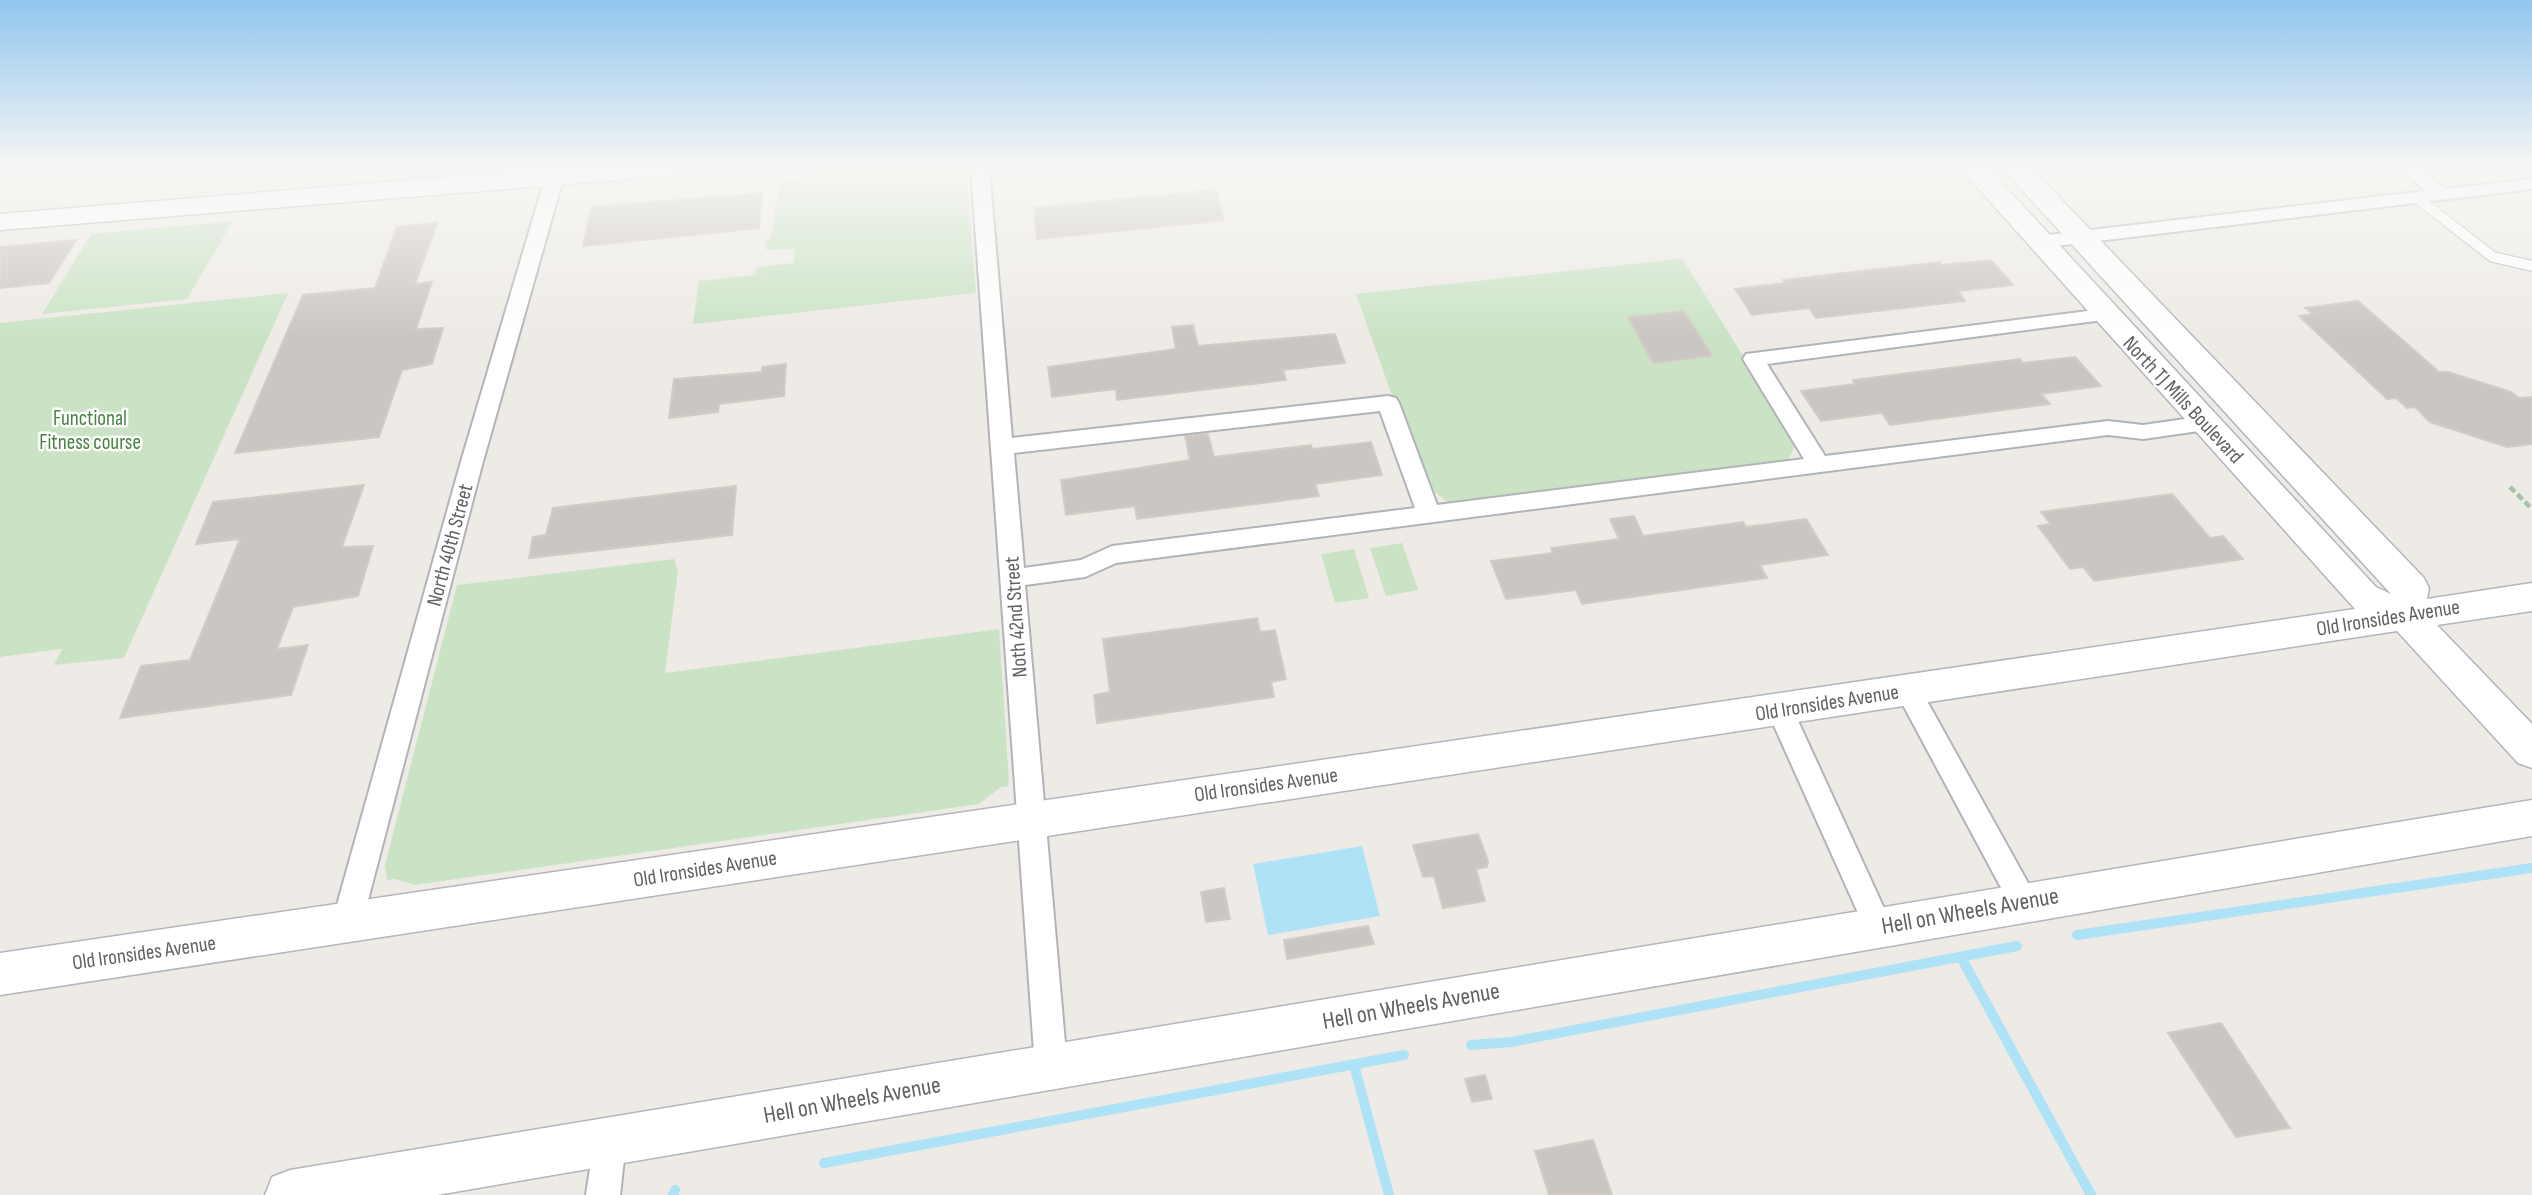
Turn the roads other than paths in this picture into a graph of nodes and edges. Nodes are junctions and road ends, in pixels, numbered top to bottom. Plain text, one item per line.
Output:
1 (541, 224) edge
2 (984, 224) edge
3 (2023, 224) edge
4 (2068, 224) edge
5 (2195, 224) edge
6 (2450, 224) edge
7 (2081, 237) junction
8 (2039, 242) junction
9 (2532, 266) edge
10 (2104, 315) junction
11 (2206, 424) junction
12 (1001, 447) junction
13 (1818, 463) junction
14 (1428, 513) junction
15 (1013, 578) junction
16 (2532, 597) edge
17 (2404, 615) junction
18 (1908, 690) junction
19 (1780, 710) junction
20 (2532, 751) edge
21 (2532, 818) edge
22 (1032, 820) junction
23 (2023, 901) junction
24 (347, 923) junction
25 (1878, 926) junction
26 (0, 974) edge
27 (1051, 1066) junction
28 (610, 1141) junction
29 (290, 1195) edge
30 (603, 1195) edge

1 - 24 street, North 40th Street
2 - 12 street, Noth 42nd Street
3 - 8 street, North TJ Mills Boulevard
4 - 7 street, North TJ Mills Boulevard
5 - 7 street
6 - 9 lane
7 - 8 street
7 - 17 street, North TJ Mills Boulevard
8 - 10 street, North TJ Mills Boulevard
10 - 11 street, North TJ Mills Boulevard
10 - 13 street
11 - 13 street
11 - 17 street, North TJ Mills Boulevard
12 - 14 street
12 - 15 street, Noth 42nd Street
13 - 14 street
14 - 15 street
15 - 22 street, Noth 42nd Street
16 - 17 street, Old Ironsides Avenue
17 - 18 street, Old Ironsides Avenue
17 - 20 street, North TJ Mills Boulevard
18 - 19 street, Old Ironsides Avenue
18 - 23 street
19 - 22 street, Old Ironsides Avenue
19 - 25 street
21 - 23 street, Hell on Wheels Avenue
22 - 24 street, Old Ironsides Avenue
22 - 27 street, Noth 42nd Street
23 - 25 street, Hell on Wheels Avenue
24 - 26 street, Old Ironsides Avenue
25 - 27 street, Hell on Wheels Avenue
27 - 28 street, Hell on Wheels Avenue
28 - 29 street, Hell on Wheels Avenue
28 - 30 street

